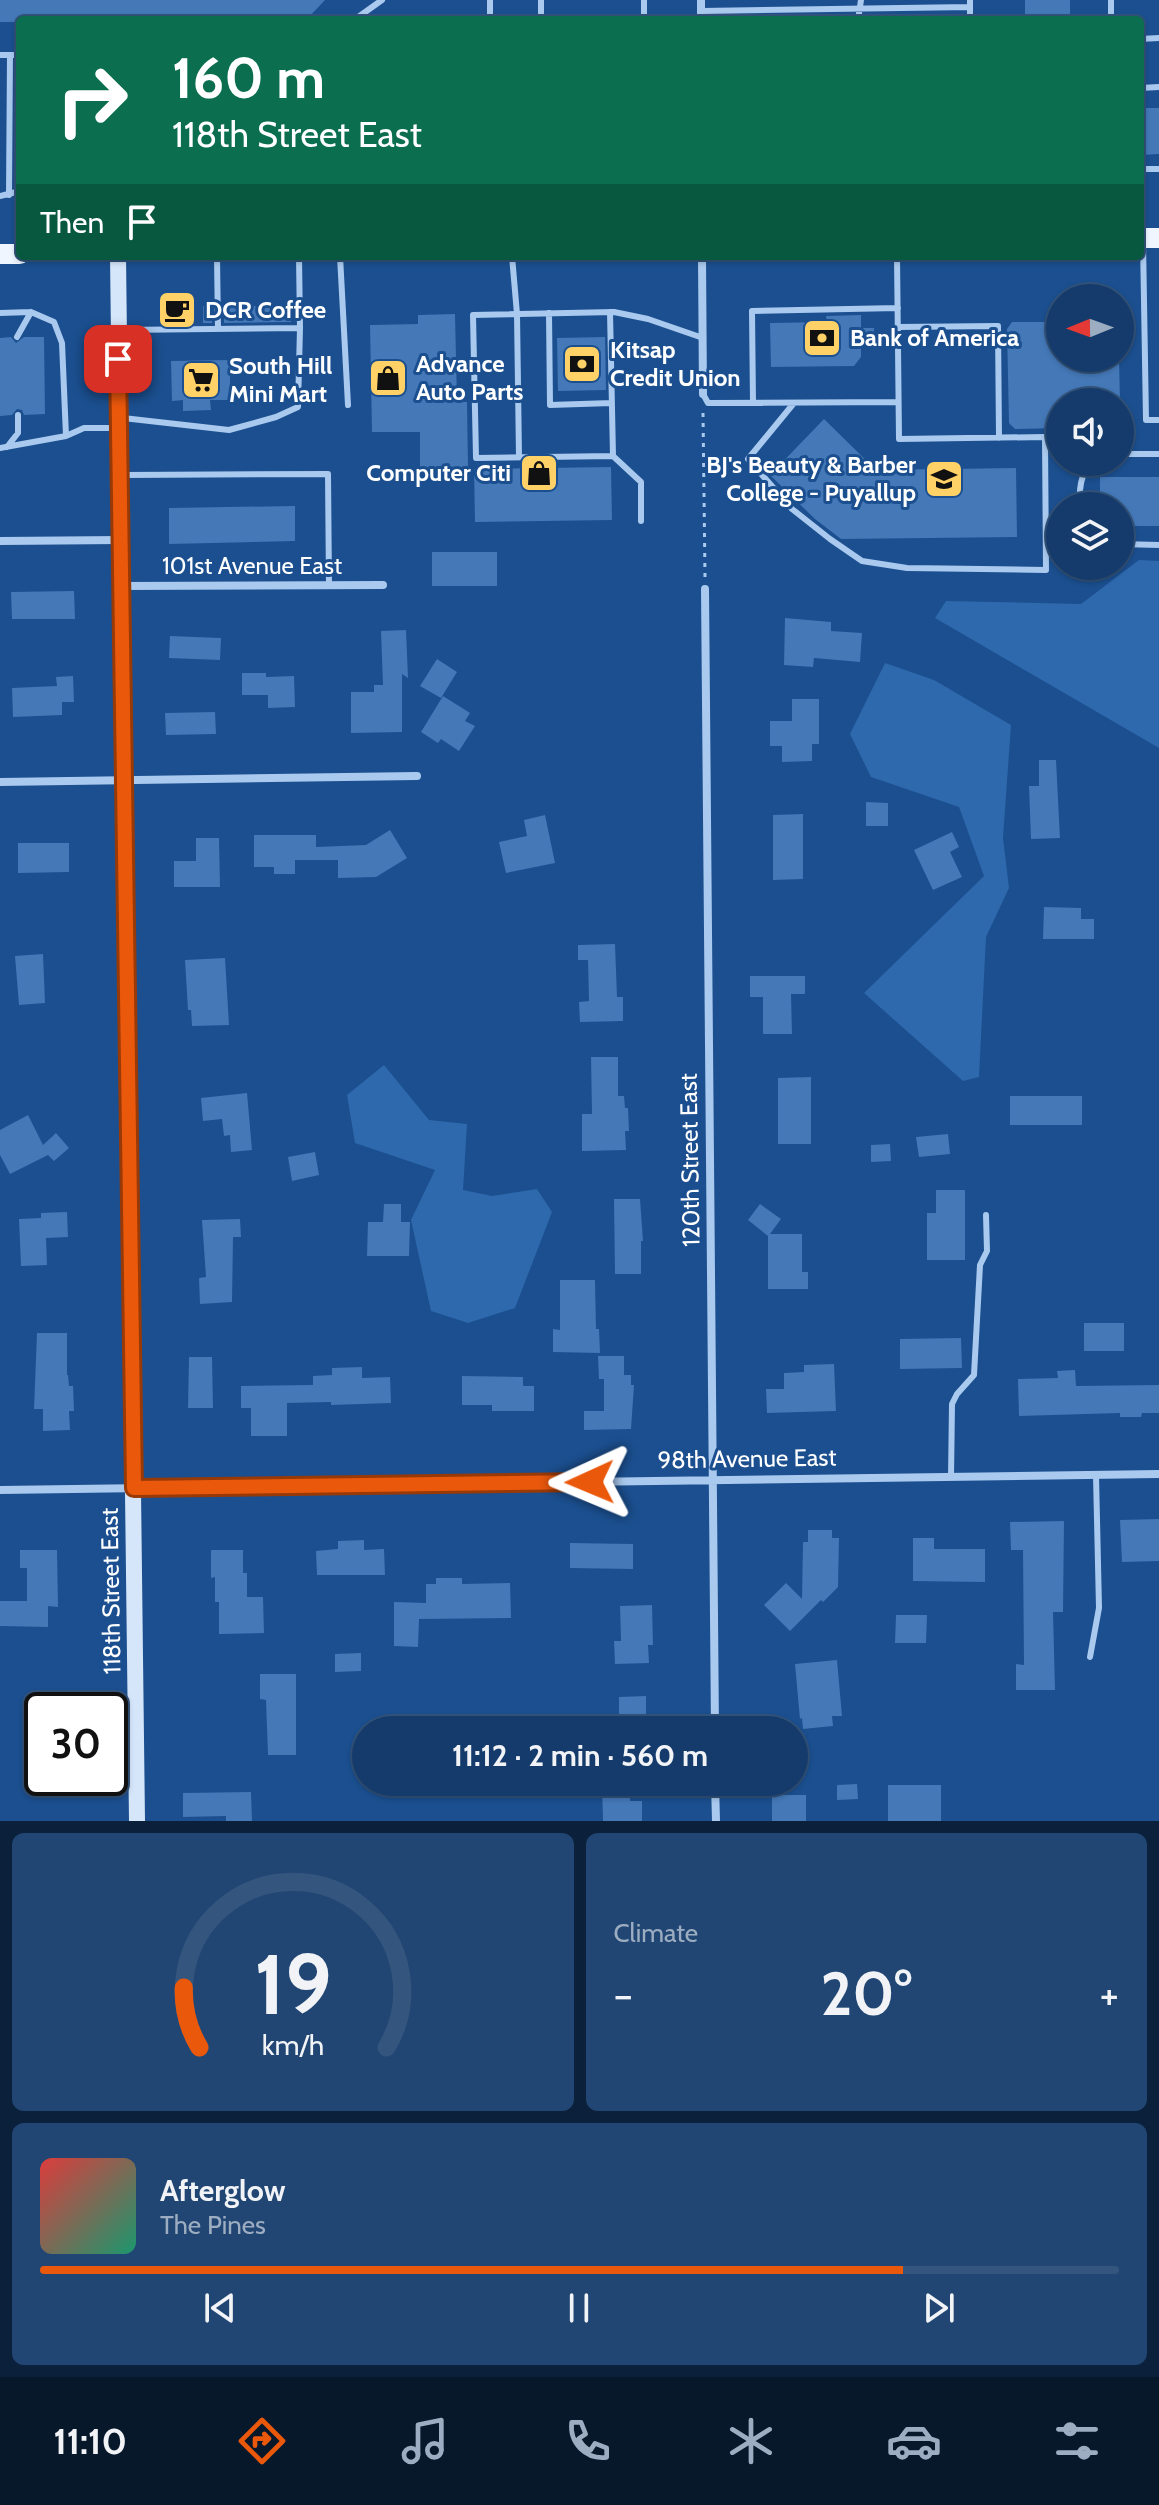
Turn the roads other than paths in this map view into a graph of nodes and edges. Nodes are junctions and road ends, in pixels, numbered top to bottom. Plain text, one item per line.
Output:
1 (382, 0) edge
2 (701, 0) edge
3 (861, 0) edge
4 (970, 4) edge
5 (896, 8) junction
6 (861, 9) junction
7 (701, 15) edge
8 (360, 16) edge
9 (859, 16) edge
10 (897, 16) edge
11 (0, 55) edge
12 (10, 55) junction
13 (16, 55) edge
14 (16, 192) edge
15 (9, 195) junction
16 (0, 196) edge
17 (1147, 238) edge
18 (118, 260) edge
19 (217, 260) edge
20 (299, 260) edge
21 (340, 260) edge
22 (512, 260) edge
23 (702, 260) edge
24 (897, 260) edge
25 (898, 308) junction
26 (31, 312) junction
27 (610, 312) junction
28 (0, 313) edge
29 (549, 313) junction
30 (517, 314) junction
31 (898, 327) junction
32 (300, 328) junction
33 (218, 329) junction
34 (118, 330) junction
35 (17, 337) dead end
36 (703, 338) junction
37 (703, 394) joint
38 (898, 402) junction
39 (612, 403) junction
40 (753, 403) junction
41 (794, 403) junction
42 (348, 405) dead end
43 (18, 415) dead end
44 (1159, 420) edge
45 (119, 423) junction
46 (66, 436) junction
47 (999, 438) junction
48 (4, 448) edge
49 (1134, 454) edge
50 (1159, 454) edge
51 (613, 456) junction
52 (519, 457) junction
53 (120, 475) junction
54 (641, 521) dead end
55 (121, 540) junction
56 (0, 541) edge
57 (1134, 544) edge
58 (1159, 545) edge
59 (329, 585) junction
60 (383, 585) dead end
61 (122, 586) junction
62 (705, 589) road end
63 (417, 776) dead end
64 (124, 781) junction
65 (0, 782) edge
66 (986, 1215) dead end
67 (1159, 1474) edge
68 (1096, 1475) junction
69 (951, 1477) junction
70 (713, 1480) junction
71 (134, 1488) junction
72 (0, 1490) edge
73 (1090, 1657) dead end
74 (715, 1716) edge
75 (715, 1796) edge
76 (137, 1821) edge
77 (716, 1821) edge

1 - 8 lane
2 - 7 street
3 - 6 lane
4 - 5 lane
5 - 6 lane
5 - 10 lane
6 - 7 lane
6 - 9 lane
11 - 12 lane
12 - 13 lane
12 - 15 lane
14 - 15 lane
15 - 16 lane
17 - 44 lane
18 - 34 street, 118th Street East
19 - 33 lane
20 - 32 lane
21 - 42 lane
22 - 30 lane
23 - 36 street
24 - 25 lane
25 - 31 lane
25 - 40 lane
26 - 28 lane
26 - 35 lane
26 - 46 lane
27 - 29 lane
27 - 36 lane
27 - 39 lane
29 - 30 lane
29 - 39 lane
30 - 52 lane
30 - 52 lane
31 - 38 lane
31 - 47 lane
32 - 33 lane
32 - 45 lane
33 - 34 lane
34 - 45 street, 118th Street East
36 - 37 street
37 - 40 lane
38 - 41 lane
38 - 47 lane
39 - 51 lane
40 - 41 lane
41 - 47 lane
43 - 48 lane
45 - 46 lane
45 - 53 street, 118th Street East
46 - 48 lane
49 - 50 lane
51 - 52 lane
51 - 54 lane
53 - 55 street, 118th Street East
53 - 59 lane
55 - 56 street
55 - 61 street, 118th Street East
57 - 58 lane
59 - 60 street, 101st Avenue East
59 - 61 street, 101st Avenue East
61 - 64 street, 118th Street East
62 - 70 street, 120th Street East
63 - 64 street
64 - 65 street
64 - 71 street, 118th Street East
66 - 69 lane
67 - 68 street, 98th Avenue East
68 - 69 street, 98th Avenue East
68 - 73 lane
69 - 70 street, 98th Avenue East
70 - 71 street, 98th Avenue East
70 - 74 street, 120th Street East
71 - 72 street, 98th Avenue East
71 - 76 street, 118th Street East
75 - 77 street

